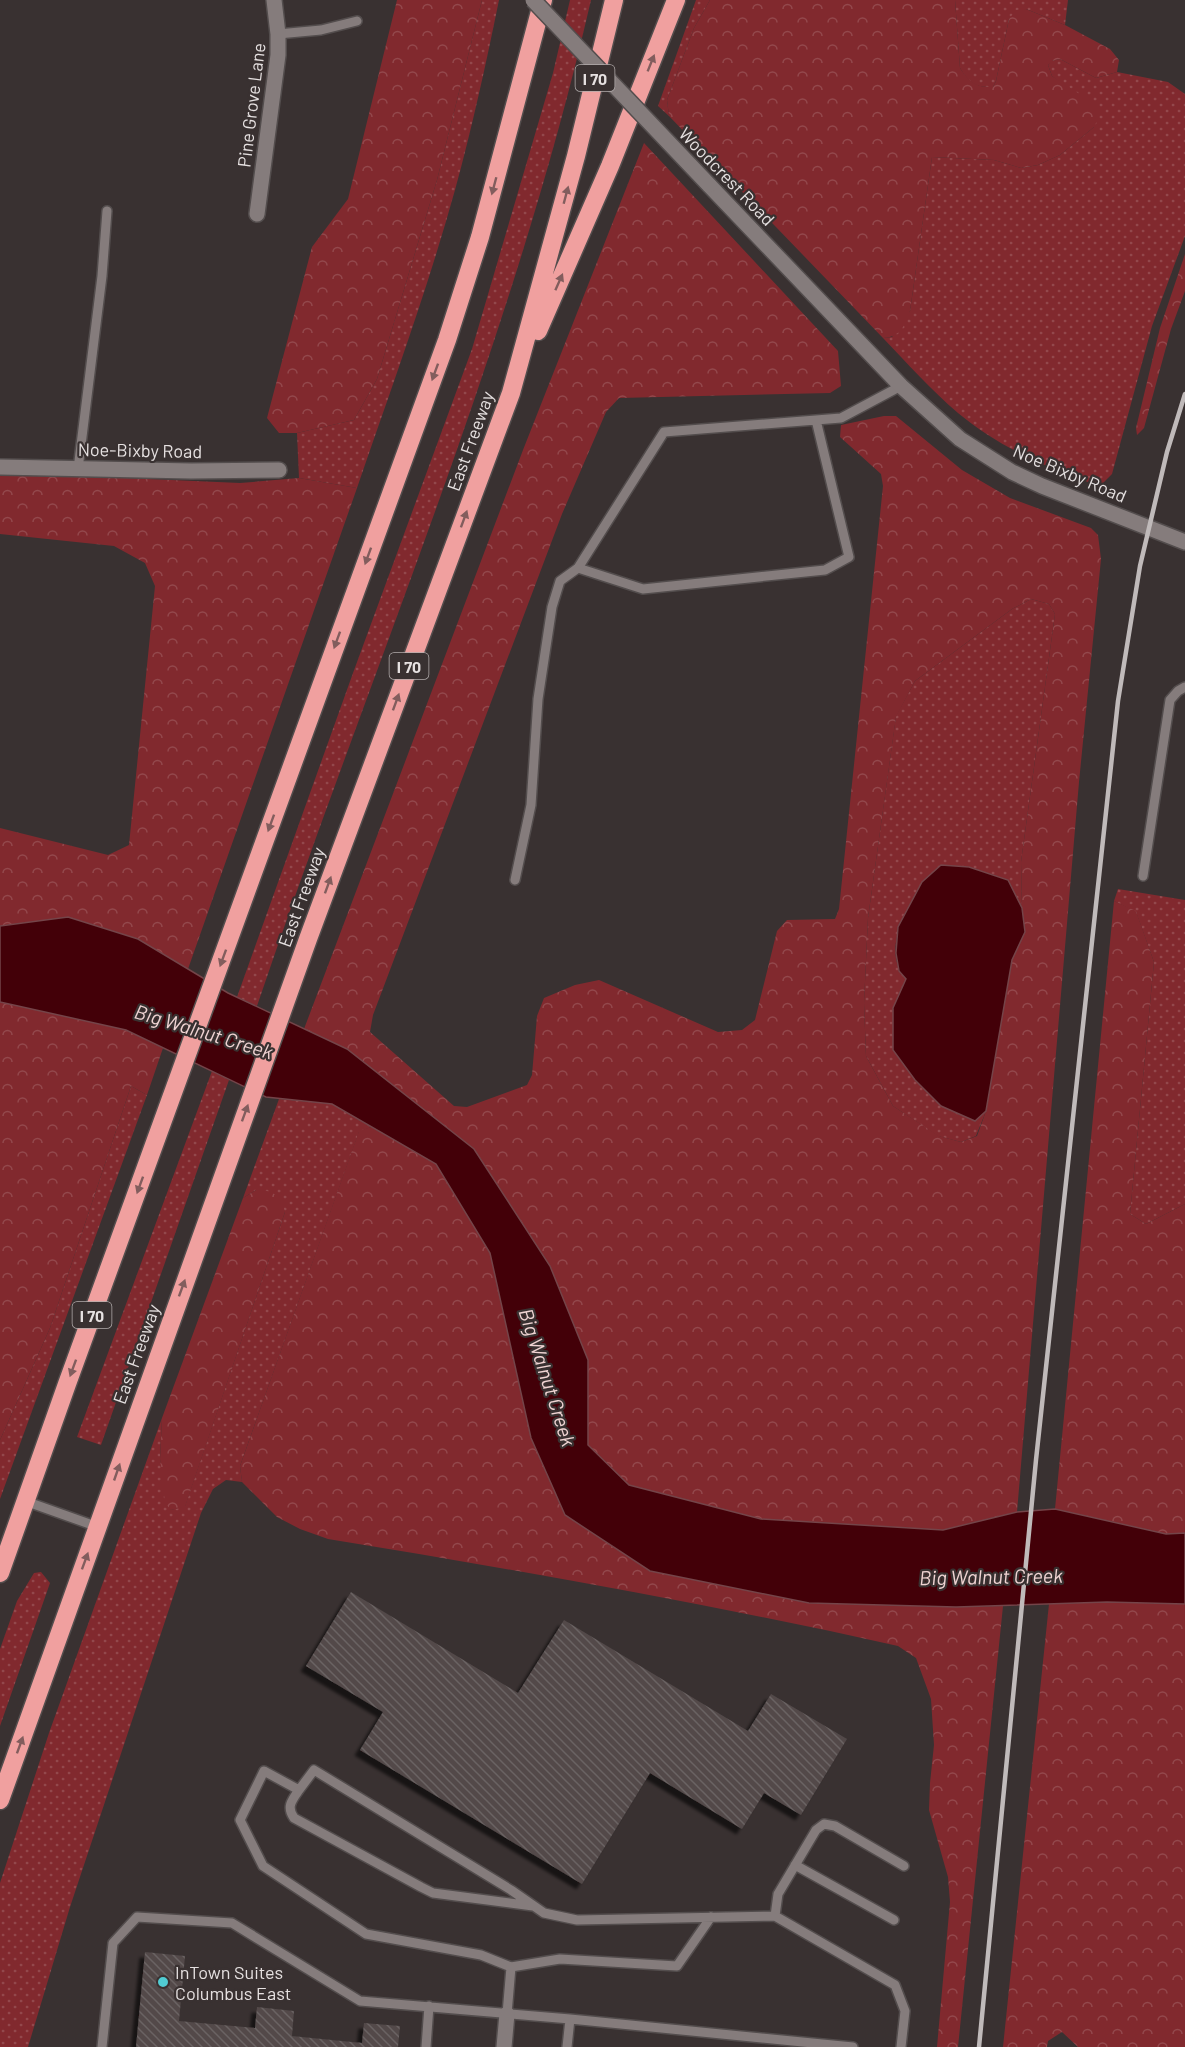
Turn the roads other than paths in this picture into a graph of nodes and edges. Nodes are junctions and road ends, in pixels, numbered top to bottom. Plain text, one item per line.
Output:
1 (274, 0) edge
2 (534, 0) edge
3 (543, 0) edge
4 (614, 0) edge
5 (676, 0) edge
6 (357, 21) dead end
7 (278, 34) junction
8 (509, 130) junction
9 (107, 211) dead end
10 (257, 214) dead end
11 (897, 382) junction
12 (511, 393) junction
13 (816, 420) junction
14 (0, 467) edge
15 (78, 469) junction
16 (279, 470) dead end
17 (1185, 542) edge
18 (578, 568) junction
19 (1185, 687) edge
20 (1143, 876) dead end
21 (515, 880) dead end
22 (25, 1501) junction
23 (98, 1527) junction
24 (0, 1573) edge
25 (299, 1790) junction
26 (0, 1800) edge
27 (795, 1865) junction
28 (904, 1866) dead end
29 (536, 1907) junction
30 (775, 1916) junction
31 (711, 1917) junction
32 (894, 1920) dead end
33 (511, 1967) junction
34 (429, 2006) junction
35 (507, 2014) junction
36 (570, 2019) junction
37 (102, 2047) edge
38 (426, 2047) edge
39 (504, 2047) edge
40 (567, 2047) edge
41 (853, 2047) edge
42 (901, 2047) edge

1 - 7 street, Pine Grove Lane
2 - 8 highway
2 - 11 street, Woodcrest Road, bridge
3 - 8 highway, I 70
12 -> 4 highway, East Freeway / I 70
12 -> 5 highway
6 - 7 lane
7 - 10 street, Pine Grove Lane
8 -> 22 highway, I 70
9 - 15 lane
11 - 13 lane
11 - 17 street, Noe Bixby Road
23 -> 12 highway, East Freeway / I 70
13 - 18 lane
13 - 18 lane
14 - 15 street, Noe-Bixby Road
15 - 16 street, Noe-Bixby Road
18 - 21 lane
19 - 20 lane
22 - 23 lane
22 - 24 highway, I 70
26 -> 23 highway, East Freeway / I 70
25 - 29 lane
25 - 29 lane
25 - 33 lane
27 - 28 lane
27 - 30 lane
27 - 32 lane
29 - 31 lane
30 - 31 lane
30 - 42 lane
31 - 33 lane
33 - 35 lane
34 - 35 lane
34 - 37 lane
34 - 38 lane
35 - 36 lane
35 - 39 street
36 - 40 lane
36 - 41 lane

